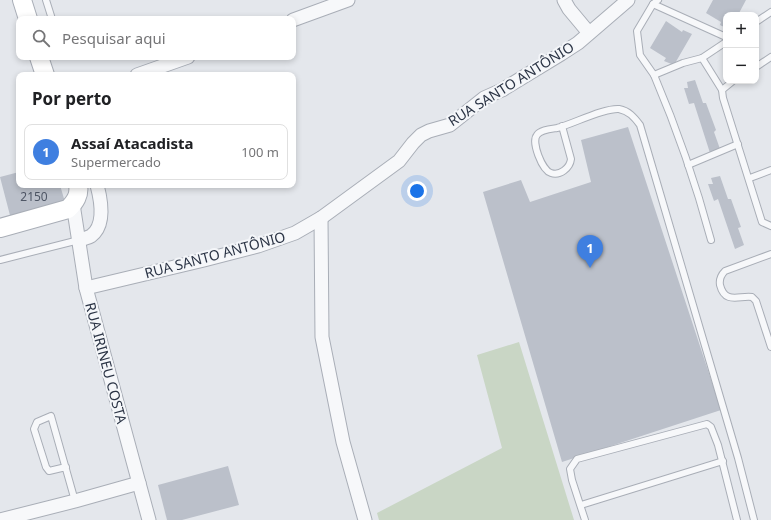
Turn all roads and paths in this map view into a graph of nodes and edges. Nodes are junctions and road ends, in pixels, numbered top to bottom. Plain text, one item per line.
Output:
1 (22, 0) edge
2 (46, 0) edge
3 (348, 0) edge
4 (564, 0) edge
5 (628, 0) edge
6 (658, 0) edge
7 (652, 4) junction
8 (771, 12) edge
9 (27, 16) edge
10 (51, 16) edge
11 (296, 19) edge
12 (759, 20) edge
13 (589, 33) junction
14 (723, 36) edge
15 (723, 44) edge
16 (771, 57) edge
17 (702, 58) junction
18 (40, 60) edge
19 (180, 60) edge
20 (759, 65) edge
21 (44, 72) edge
22 (146, 72) edge
23 (654, 75) junction
24 (729, 84) edge
25 (722, 90) junction
26 (562, 126) junction
27 (738, 144) junction
28 (688, 165) junction
29 (771, 170) edge
30 (750, 178) junction
31 (98, 188) edge
32 (76, 196) edge
33 (321, 218) junction
34 (771, 226) edge
35 (0, 228) edge
36 (79, 240) junction
37 (711, 240) dead end
38 (771, 254) edge
39 (0, 260) edge
40 (86, 288) junction
41 (771, 347) edge
42 (723, 461) junction
43 (66, 467) junction
44 (139, 483) junction
45 (75, 501) junction
46 (581, 505) junction
47 (0, 520) edge
48 (149, 520) edge
49 (365, 520) edge
50 (585, 520) edge
51 (737, 520) edge
52 (754, 520) edge

1 - 9 main road
2 - 10 lane
3 - 11 street
4 - 13 street
5 - 13 street, RUA SANTO ANTÔNIO
6 - 7 lane
7 - 14 lane
7 - 23 lane
8 - 12 lane
13 - 33 street, RUA SANTO ANTÔNIO
15 - 17 lane
16 - 20 lane
17 - 23 lane
17 - 25 lane
18 - 21 main road
19 - 22 street
23 - 28 lane
24 - 25 lane
25 - 27 lane
26 - 26 lane
26 - 52 lane
27 - 28 lane
27 - 30 lane
28 - 37 lane
29 - 30 lane
30 - 34 lane
31 - 36 street
32 - 35 main road
32 - 36 street, RUA IRINEU COSTA
33 - 40 street, RUA SANTO ANTÔNIO
33 - 49 street
36 - 39 lane
36 - 40 street, RUA IRINEU COSTA
38 - 41 lane
40 - 44 street, RUA IRINEU COSTA
42 - 46 lane
42 - 46 lane
42 - 51 lane
43 - 43 lane
43 - 45 lane
44 - 45 street
44 - 48 street, RUA IRINEU COSTA
45 - 47 street
46 - 50 lane

